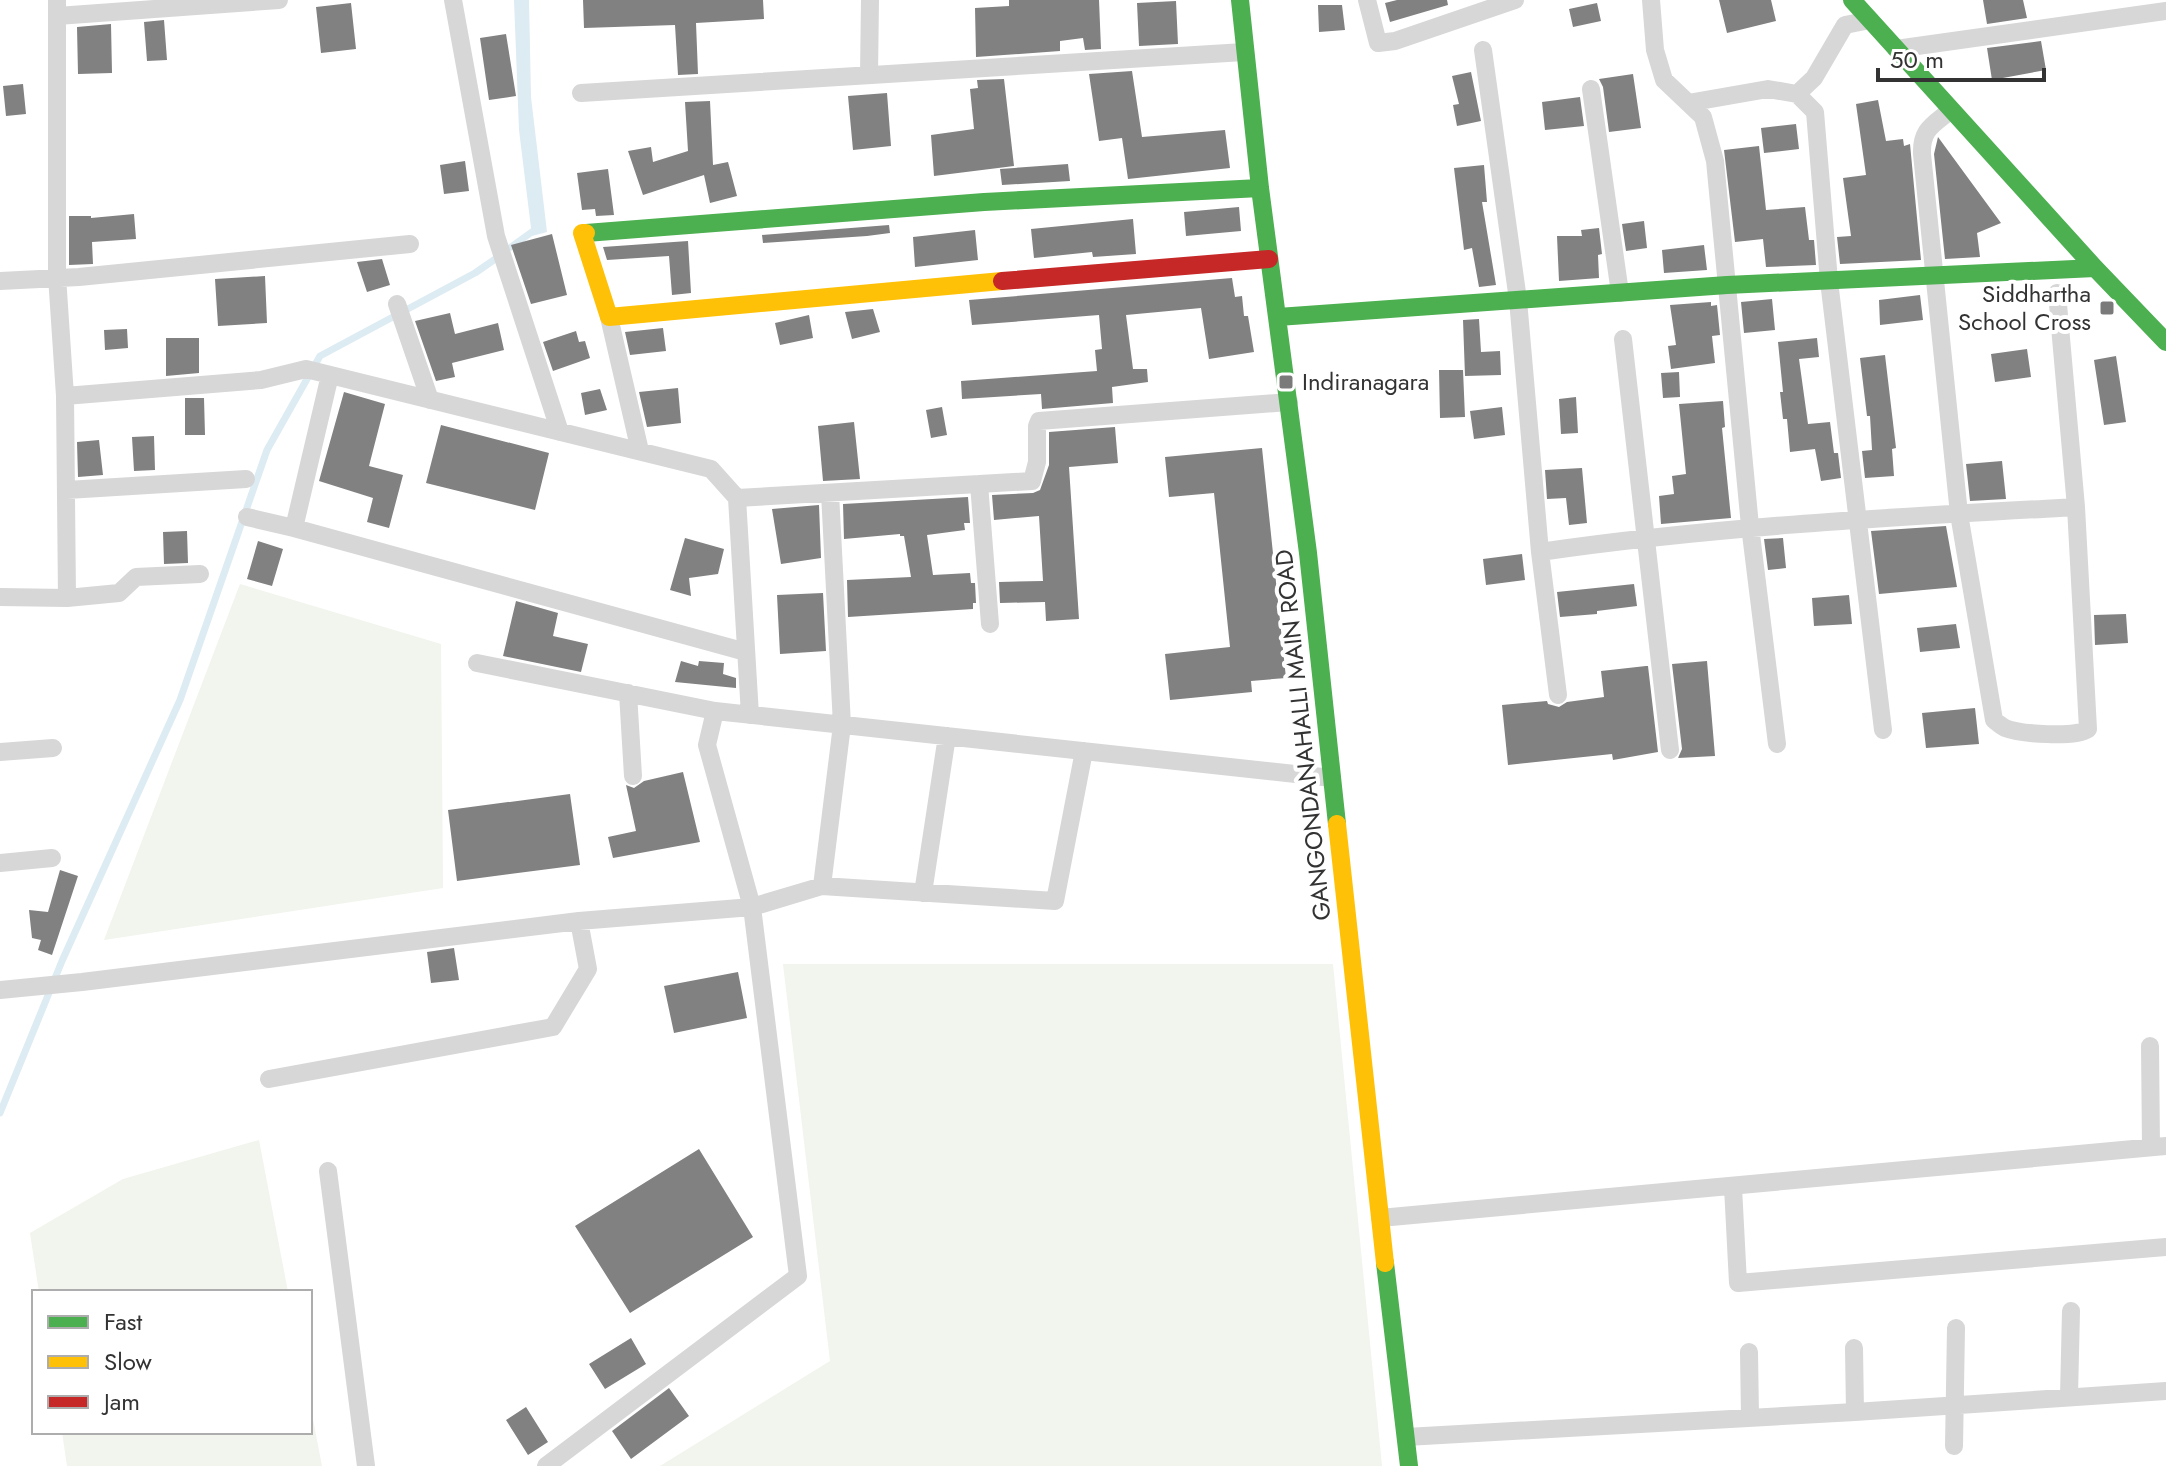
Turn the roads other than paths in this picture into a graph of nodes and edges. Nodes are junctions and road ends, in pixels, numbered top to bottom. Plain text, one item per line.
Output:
1 (279, 0) edge
2 (453, 0) edge
3 (870, 0) edge
4 (1240, 0) edge
5 (1367, 0) edge
6 (1515, 0) edge
7 (1651, 0) edge
8 (1852, 0) edge
9 (57, 8) edge
10 (2166, 11) edge
11 (1870, 20) junction
12 (1896, 49) junction
13 (1483, 50) dead end
14 (1244, 52) junction
15 (869, 75) junction
16 (1591, 89) dead end
17 (581, 93) dead end
18 (1797, 94) junction
19 (1688, 103) junction
20 (1951, 110) junction
21 (1260, 188) junction
22 (410, 244) dead end
23 (1269, 259) junction
24 (2095, 268) junction
25 (57, 276) junction
26 (1936, 276) junction
27 (0, 281) edge
28 (1829, 281) junction
29 (1727, 285) junction
30 (1620, 293) junction
31 (2057, 293) dead end
32 (1518, 300) junction
33 (397, 304) dead end
34 (609, 317) junction
35 (1278, 317) junction
36 (1623, 339) dead end
37 (2166, 342) edge
38 (330, 375) junction
39 (65, 396) junction
40 (430, 400) junction
41 (1289, 402) junction
42 (560, 432) junction
43 (640, 451) junction
44 (246, 479) dead end
45 (979, 484) junction
46 (67, 490) junction
47 (830, 493) junction
48 (737, 498) junction
49 (2076, 507) junction
50 (1959, 514) junction
51 (247, 517) dead end
52 (1857, 520) junction
53 (1750, 526) junction
54 (294, 528) junction
55 (1646, 536) junction
56 (1540, 552) junction
57 (200, 574) dead end
58 (0, 597) edge
59 (67, 598) junction
60 (990, 624) dead end
61 (746, 652) junction
62 (477, 663) dead end
63 (628, 693) junction
64 (1558, 695) dead end
65 (715, 711) junction
66 (750, 715) junction
67 (842, 725) junction
68 (1883, 730) dead end
69 (947, 736) junction
70 (1777, 744) dead end
71 (53, 748) dead end
72 (1670, 750) dead end
73 (1084, 751) junction
74 (0, 752) edge
75 (633, 776) dead end
76 (1332, 778) junction
77 (52, 858) dead end
78 (0, 863) edge
79 (822, 886) junction
80 (923, 893) junction
81 (752, 907) junction
82 (579, 921) junction
83 (0, 990) edge
84 (2150, 1046) dead end
85 (269, 1079) dead end
86 (2159, 1147) edge
87 (328, 1171) dead end
88 (1733, 1187) junction
89 (1380, 1218) junction
90 (2166, 1247) edge
91 (2071, 1311) dead end
92 (1956, 1328) dead end
93 (1854, 1348) dead end
94 (1749, 1352) dead end
95 (2166, 1391) edge
96 (2069, 1396) junction
97 (1954, 1405) junction
98 (1855, 1412) junction
99 (1750, 1416) junction
100 (1406, 1437) junction
101 (1954, 1446) dead end
102 (366, 1466) edge
103 (546, 1466) edge
104 (1409, 1466) edge

1 - 9 street
2 - 42 street
3 - 15 street
4 - 14 street, GANGONDANAHALLI MAIN ROAD
5 - 6 street
7 - 19 street
8 - 11 street
9 - 25 street
10 - 12 street
11 - 12 street
11 - 18 street
12 - 20 street
13 - 32 street
14 - 15 street
14 - 21 street, GANGONDANAHALLI MAIN ROAD
15 - 17 street
16 - 30 street
18 - 19 street
18 - 28 street
19 - 29 street
20 - 24 street
20 - 26 street
21 - 23 street, GANGONDANAHALLI MAIN ROAD
21 - 34 street
22 - 25 street
23 - 34 street
23 - 35 street, GANGONDANAHALLI MAIN ROAD
24 - 26 street
24 - 37 street
25 - 27 street
25 - 39 street
26 - 28 street
26 - 50 street
28 - 29 street
28 - 52 street
29 - 30 street
29 - 53 street
30 - 32 street
31 - 49 street
32 - 35 street
32 - 56 street
33 - 40 street
34 - 43 street
35 - 41 street, GANGONDANAHALLI MAIN ROAD
36 - 55 street
38 - 39 street
38 - 40 street
38 - 54 street
39 - 46 street
40 - 42 street
41 - 45 street
41 - 76 street, GANGONDANAHALLI MAIN ROAD
42 - 43 street
43 - 48 street
44 - 46 street
45 - 47 street
45 - 60 street
46 - 59 street
47 - 48 street
47 - 67 street
48 - 61 street
49 - 50 street
49 - 50 street
50 - 52 street
51 - 54 street
52 - 53 street
52 - 68 street
53 - 55 street
53 - 70 street
54 - 61 street
55 - 56 street
55 - 72 street
56 - 64 street
57 - 59 street
58 - 59 street
61 - 66 street
62 - 63 street
63 - 65 street
63 - 75 street
65 - 66 street
65 - 81 street
66 - 67 street
67 - 69 street
67 - 79 street
69 - 73 street
69 - 80 street
71 - 74 street
73 - 76 street
73 - 80 street
76 - 89 street, GANGONDANAHALLI MAIN ROAD
77 - 78 street
79 - 80 street
79 - 81 street
81 - 82 street
81 - 103 street
82 - 83 street
82 - 85 street
84 - 86 street
86 - 88 street
87 - 102 street
88 - 89 street
88 - 90 street
89 - 100 street, GANGONDANAHALLI MAIN ROAD
91 - 96 street
92 - 97 street
93 - 98 street
94 - 99 street
95 - 96 street
96 - 97 street
97 - 98 street
97 - 101 street
98 - 99 street
99 - 100 street
100 - 104 street, GANGONDANAHALLI MAIN ROAD

